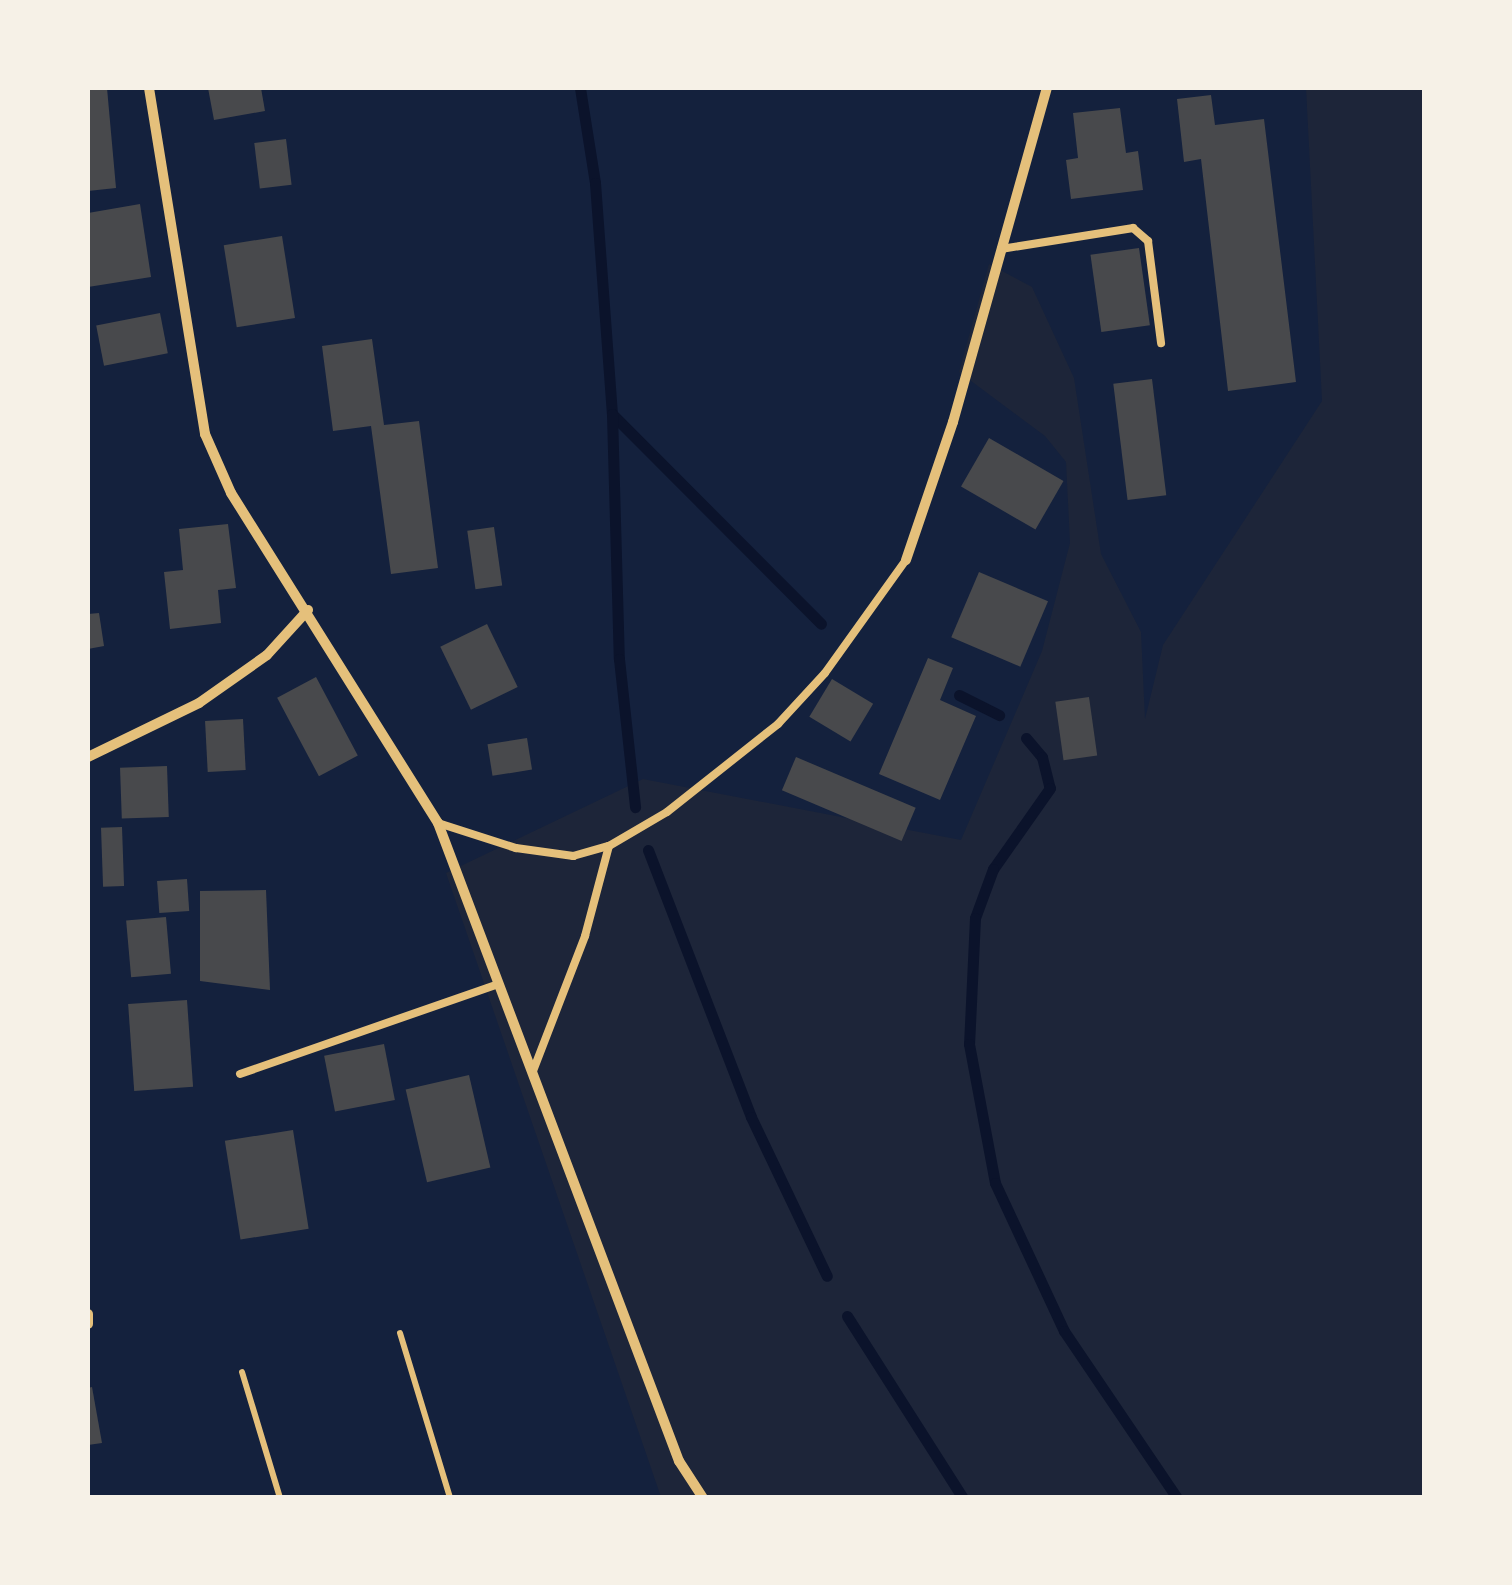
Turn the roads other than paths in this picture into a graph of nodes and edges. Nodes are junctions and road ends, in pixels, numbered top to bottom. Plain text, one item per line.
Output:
1 (149, 88) edge
2 (1047, 88) edge
3 (1002, 249) junction
4 (1161, 343) dead end
5 (906, 560) joint
6 (308, 610) junction
7 (88, 757) edge
8 (438, 822) junction
9 (610, 846) junction
10 (498, 984) junction
11 (240, 1074) dead end
12 (532, 1076) junction
13 (88, 1314) edge
14 (88, 1324) edge
15 (702, 1498) edge

1 - 6 street
2 - 3 street
3 - 4 lane
3 - 5 street
5 - 9 lane
6 - 7 street
6 - 8 street
8 - 9 lane
8 - 10 street
9 - 12 lane
10 - 11 lane
10 - 12 street
12 - 15 street
13 - 14 street

